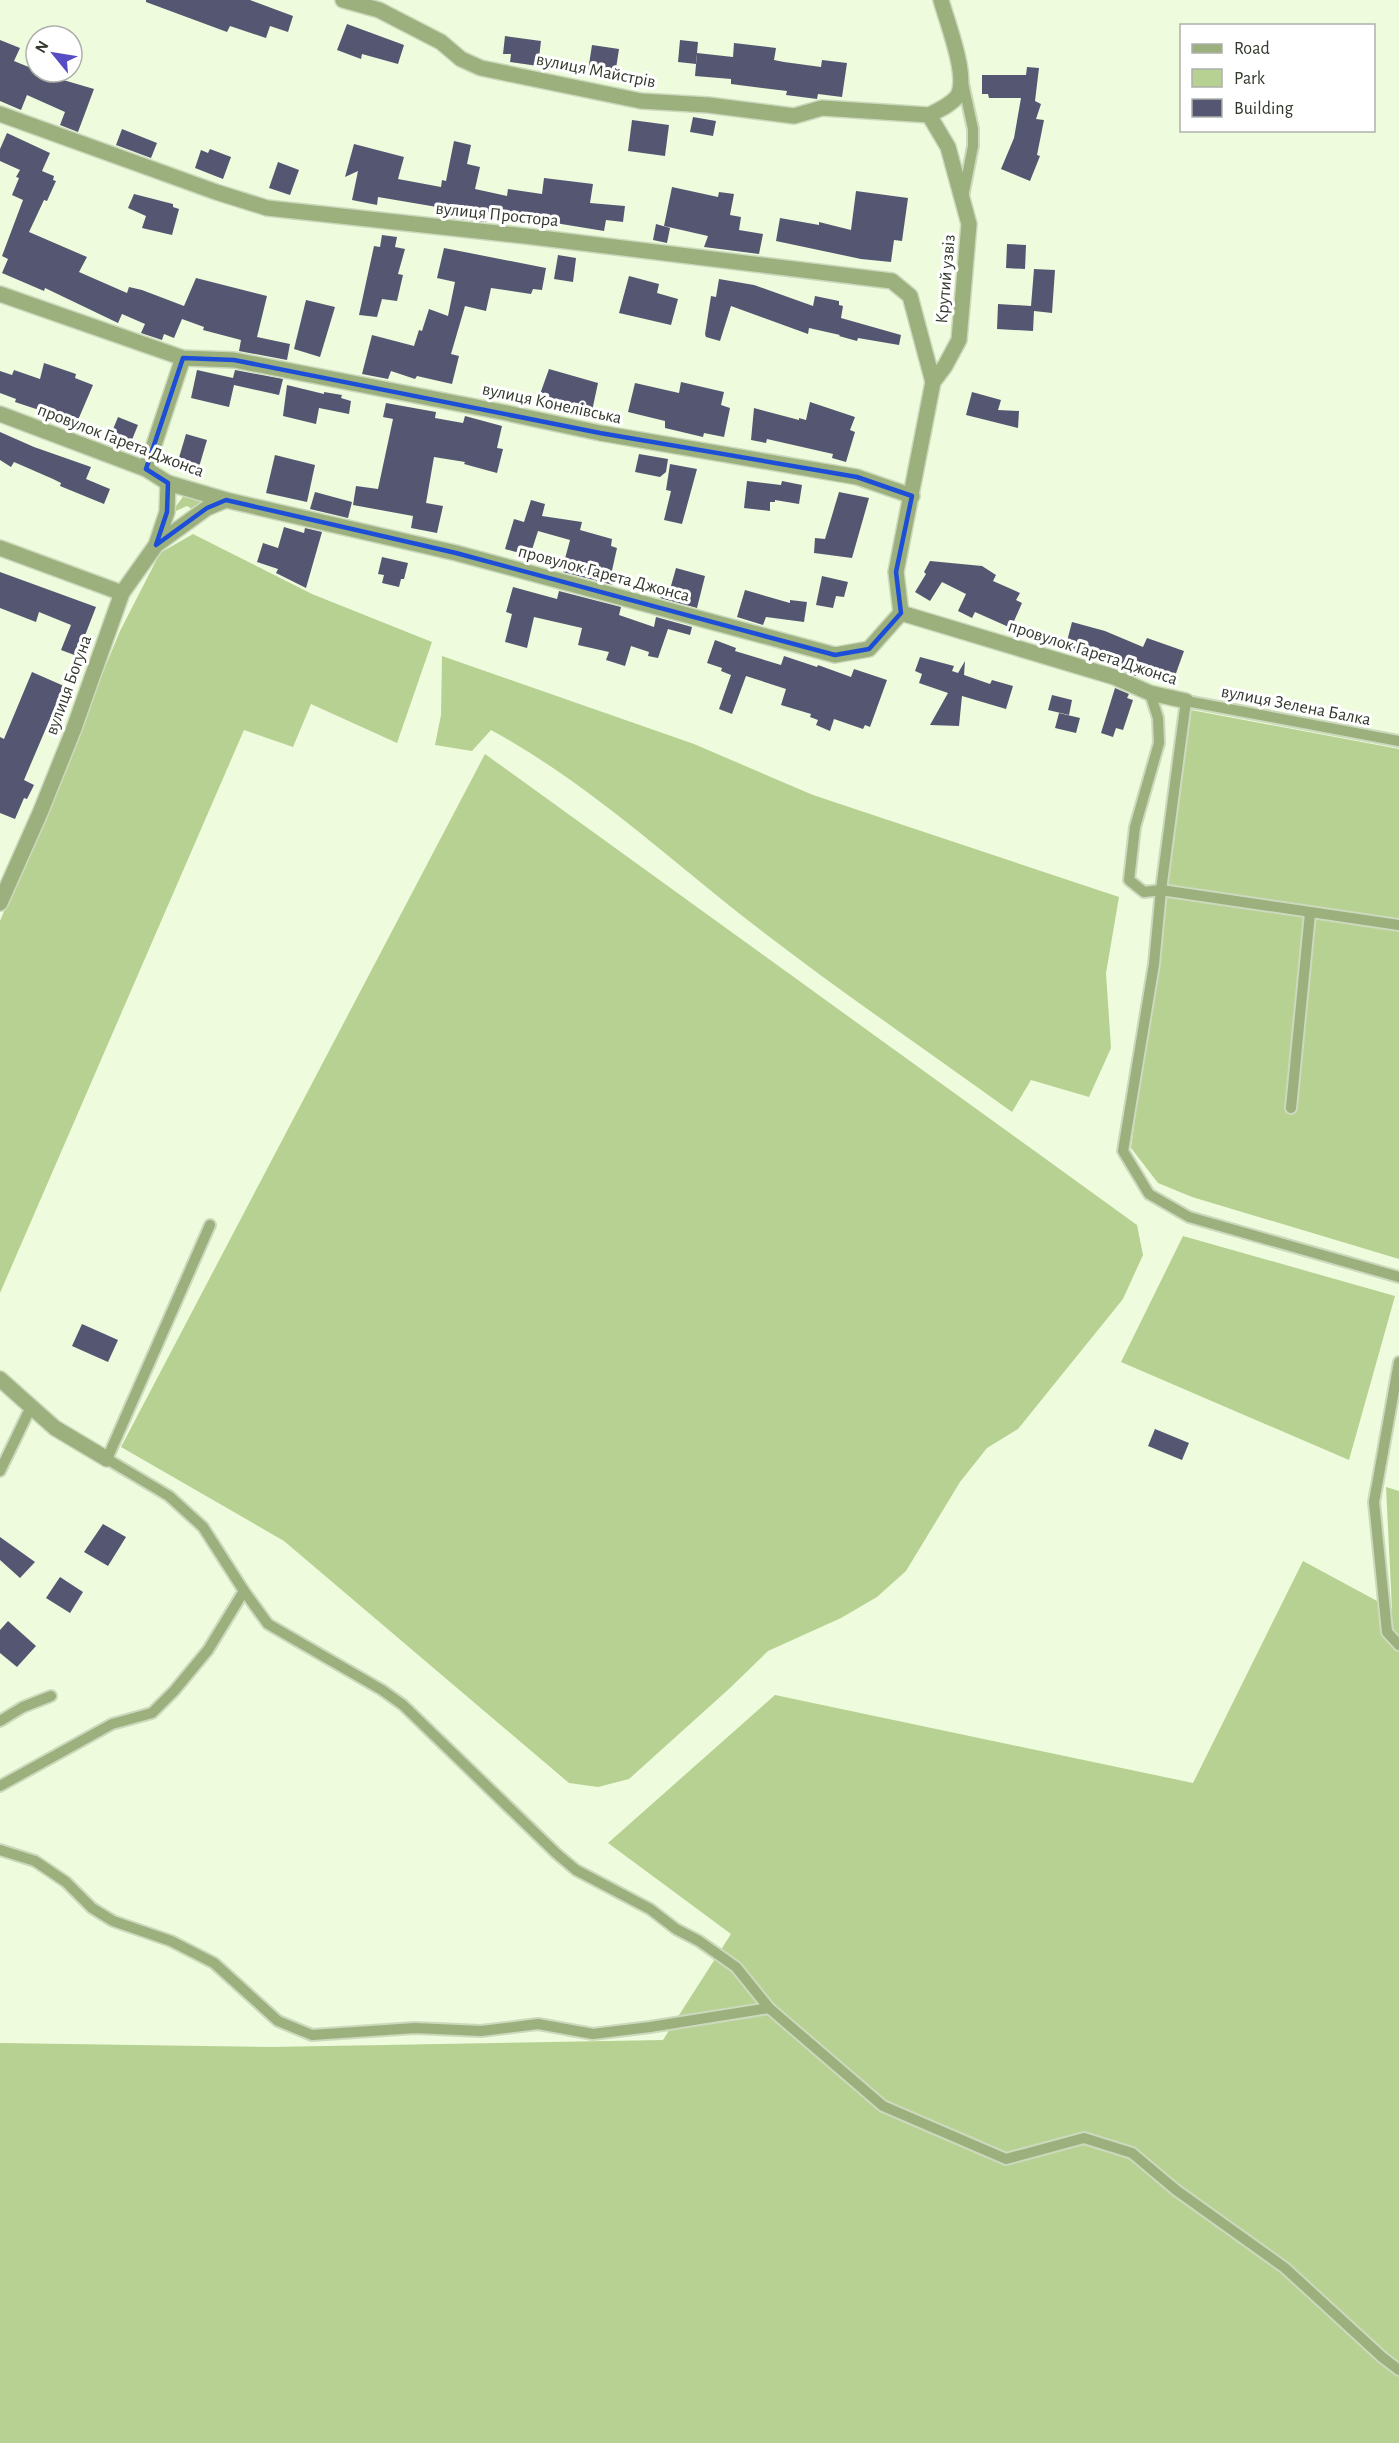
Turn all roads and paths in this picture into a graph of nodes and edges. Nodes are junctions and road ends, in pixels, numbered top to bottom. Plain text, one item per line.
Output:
1 (343, 0) edge
2 (941, 0) edge
3 (962, 78) junction
4 (0, 114) edge
5 (929, 115) junction
6 (963, 201) junction
7 (0, 294) edge
8 (183, 358) junction
9 (933, 381) junction
10 (0, 414) edge
11 (146, 469) junction
12 (168, 483) junction
13 (912, 496) junction
14 (226, 500) junction
15 (156, 545) junction
16 (0, 548) edge
17 (122, 593) junction
18 (901, 613) junction
19 (1150, 693) junction
20 (1186, 701) junction
21 (1399, 741) edge
22 (1161, 890) junction
23 (0, 903) edge
24 (1310, 913) junction
25 (1399, 925) edge
26 (1291, 1108) dead end
27 (210, 1225) dead end
28 (1399, 1277) edge
29 (1399, 1362) edge
30 (0, 1379) edge
31 (31, 1407) junction
32 (107, 1459) junction
33 (0, 1471) edge
34 (244, 1592) junction
35 (1399, 1645) edge
36 (51, 1696) dead end
37 (0, 1720) edge
38 (0, 1786) edge
39 (0, 1850) edge
40 (769, 2008) junction
41 (1399, 2370) edge

1 - 5 street, вулиця Майстрів
2 - 3 street
3 - 5 street
3 - 6 lane
4 - 9 street, вулиця Простора
5 - 6 street, Крутий узвіз
6 - 9 street, Крутий узвіз
7 - 8 street, вулиця Конелівська
8 - 11 street
8 - 13 street, вулиця Конелівська
9 - 13 street, Крутий узвіз
10 - 11 street, провулок Гарета Джонса
11 - 12 street, провулок Гарета Джонса
12 - 14 street, провулок Гарета Джонса
12 - 15 street, вулиця Богуна
13 - 18 street, Крутий узвіз
14 - 15 street
14 - 18 street, провулок Гарета Джонса
15 - 17 street, вулиця Богуна
16 - 17 street
17 - 23 street, вулиця Богуна
18 - 19 street, провулок Гарета Джонса
19 - 20 street, провулок Гарета Джонса
19 - 22 lane
20 - 21 lane, вулиця Зелена Балка
20 - 22 lane
22 - 24 lane
22 - 28 lane
24 - 25 lane
24 - 26 lane
27 - 32 lane
29 - 35 lane
30 - 31 street
31 - 32 street
31 - 33 lane
32 - 34 lane
34 - 38 lane
34 - 40 lane
36 - 37 lane
39 - 40 lane
40 - 41 lane

